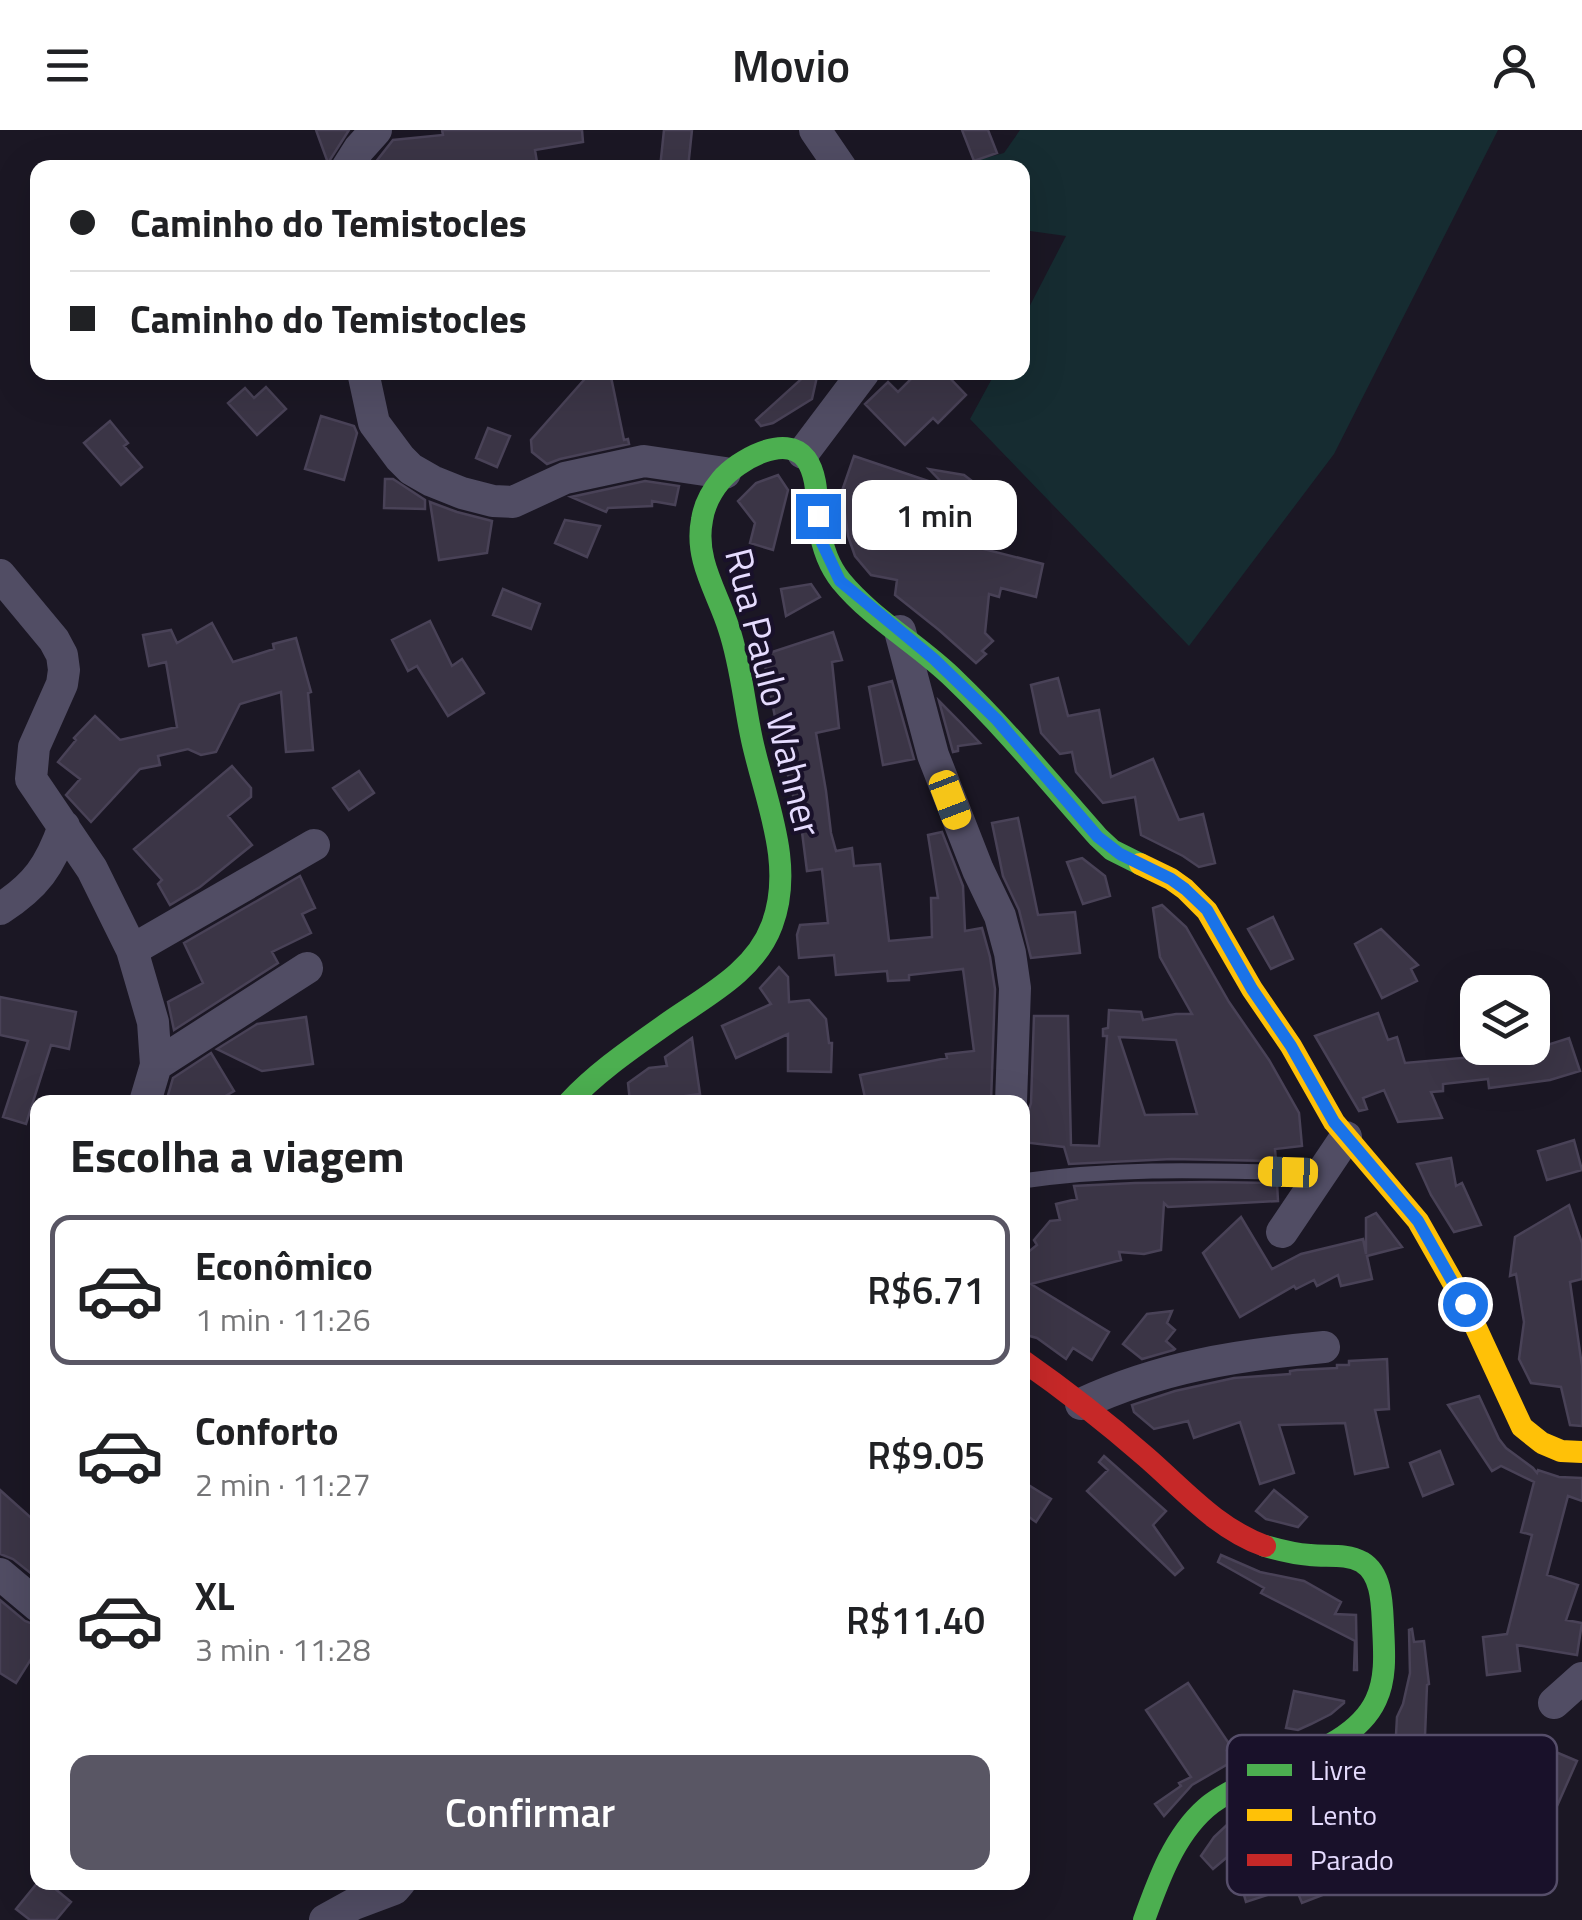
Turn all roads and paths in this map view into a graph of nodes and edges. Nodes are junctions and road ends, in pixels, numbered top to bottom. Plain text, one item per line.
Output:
1 (376, 130) edge
2 (815, 130) edge
3 (352, 160) edge
4 (836, 160) edge
5 (365, 380) edge
6 (858, 380) edge
7 (803, 453) junction
8 (724, 473) junction
9 (0, 575) edge
10 (900, 631) junction
11 (64, 826) junction
12 (314, 846) dead end
13 (0, 910) edge
14 (132, 950) junction
15 (307, 968) dead end
16 (156, 1065) junction
17 (147, 1095) edge
18 (577, 1095) edge
19 (1010, 1095) edge
20 (1346, 1137) junction
21 (1321, 1173) junction
22 (1030, 1180) edge
23 (1282, 1232) dead end
24 (1324, 1347) dead end
25 (1030, 1366) edge
26 (1081, 1404) junction
27 (1582, 1452) edge
28 (0, 1574) edge
29 (30, 1599) edge
30 (1582, 1678) edge
31 (1554, 1702) dead end
32 (1345, 1735) edge
33 (1227, 1794) edge
34 (389, 1890) edge
35 (324, 1920) edge
36 (1144, 1920) edge

1 - 3 street
2 - 4 street
5 - 8 street
6 - 7 street
7 - 8 street
7 - 10 street
8 - 18 street, Rua Paulo Wahner
9 - 11 street
10 - 19 street
10 - 20 street
11 - 13 street
11 - 14 street
12 - 14 street
14 - 16 street
15 - 16 street
16 - 17 street
20 - 21 street
20 - 27 street
21 - 22 lane
21 - 23 street
24 - 26 street
25 - 26 street
26 - 32 street
28 - 29 street
30 - 31 street
33 - 36 street
34 - 35 street

